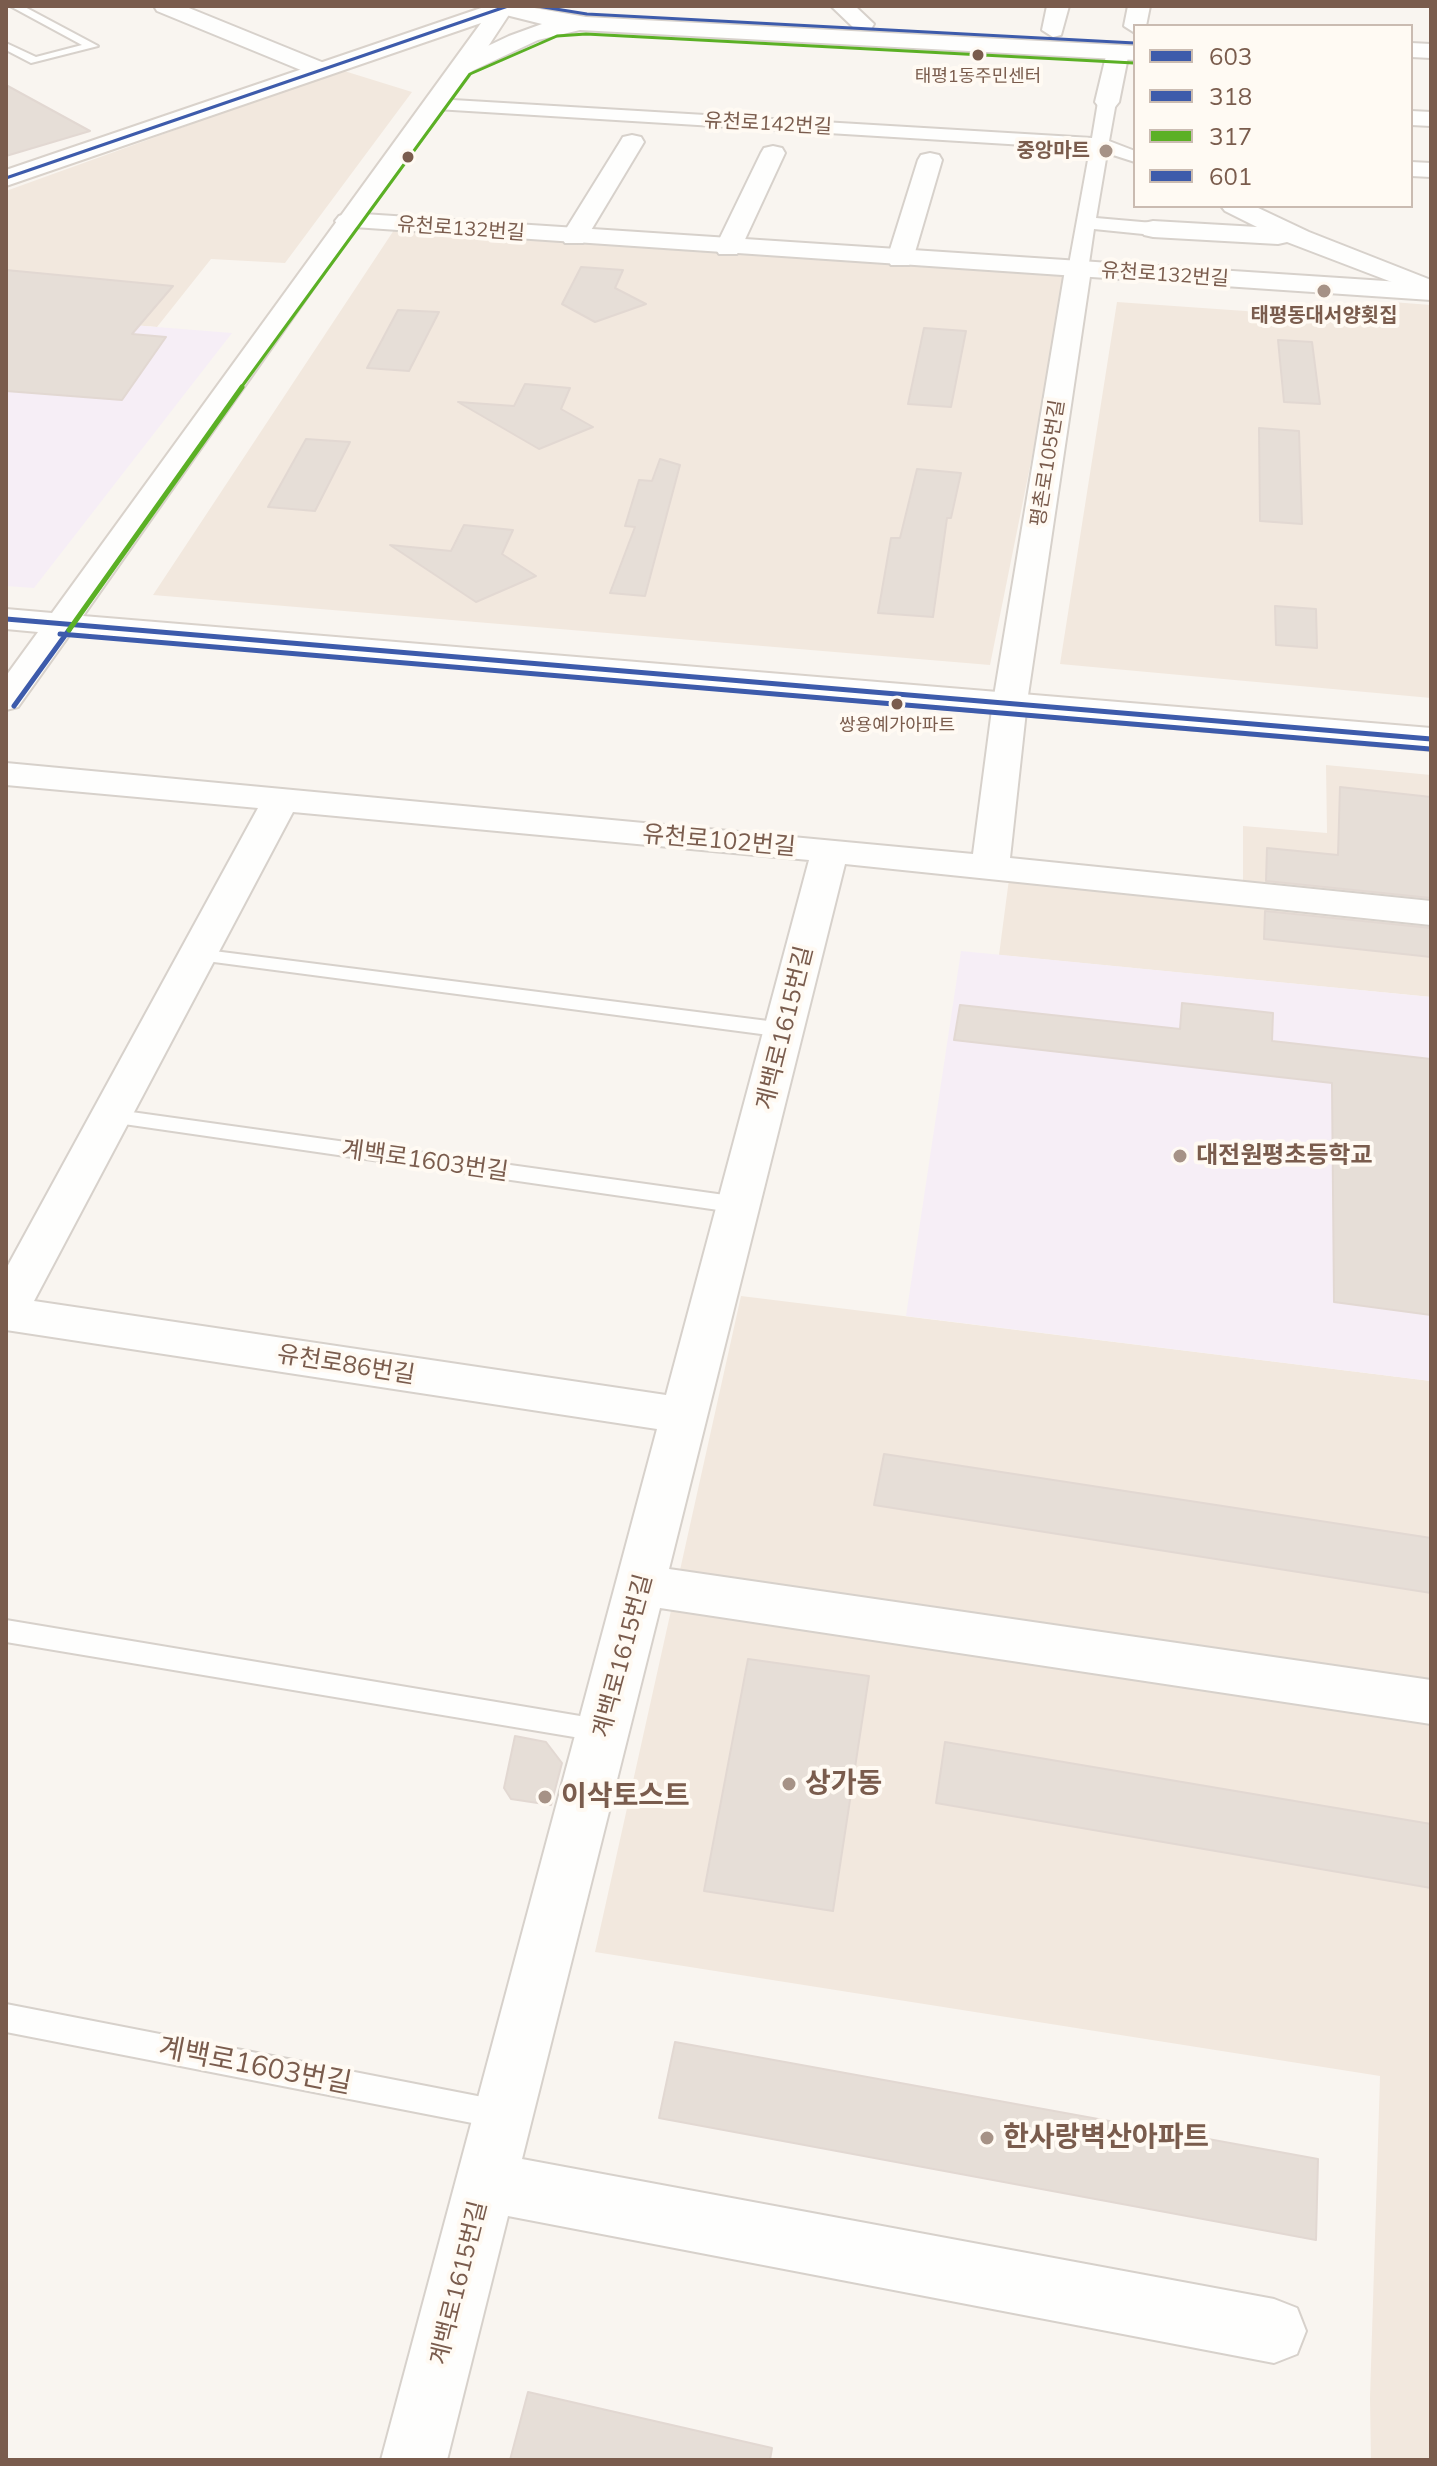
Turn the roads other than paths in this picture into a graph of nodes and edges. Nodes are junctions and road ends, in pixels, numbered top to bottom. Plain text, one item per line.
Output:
1 (15, 6) edge
2 (165, 6) edge
3 (637, 6) edge
4 (842, 6) edge
5 (1058, 6) edge
6 (503, 7) edge
7 (682, 14) junction
8 (581, 15) edge
9 (863, 24) junction
10 (1053, 30) junction
11 (1132, 38) edge
12 (6, 46) edge
13 (464, 66) junction
14 (321, 70) junction
15 (436, 104) junction
16 (1123, 107) edge
17 (646, 117) junction
18 (787, 125) junction
19 (939, 134) junction
20 (632, 142) joint
21 (1100, 144) junction
22 (773, 153) joint
23 (1133, 156) edge
24 (930, 160) joint
25 (6, 178) edge
26 (1238, 208) edge
27 (348, 221) junction
28 (1086, 223) junction
29 (1153, 229) joint
30 (574, 237) junction
31 (1300, 238) junction
32 (728, 248) junction
33 (900, 259) junction
34 (1078, 270) junction
35 (1431, 291) edge
36 (6, 619) edge
37 (61, 624) junction
38 (6, 700) edge
39 (1010, 702) junction
40 (1431, 739) edge
41 (6, 774) edge
42 (281, 800) junction
43 (830, 851) junction
44 (990, 869) junction
45 (1431, 913) edge
46 (198, 955) junction
47 (784, 1030) junction
48 (110, 1116) junction
49 (739, 1205) junction
50 (6, 1312) edge
51 (686, 1416) junction
52 (642, 1585) junction
53 (6, 1631) edge
54 (1431, 1702) edge
55 (604, 1731) junction
56 (6, 2018) edge
57 (503, 2115) junction
58 (485, 2182) junction
59 (1274, 2331) dead end
60 (414, 2460) edge

1 - 12 lane
2 - 14 street
3 - 7 street
4 - 9 street
5 - 10 street
6 - 8 street
6 - 13 street
6 - 14 street
7 - 8 street
7 - 9 street
8 - 11 street
8 - 13 street
9 - 10 street
10 - 11 street
11 - 16 street, 평촌로105번길
13 - 15 street
14 - 25 street
15 - 17 street, 유천로142번길
15 - 27 street
16 - 21 street, 평촌로105번길
17 - 18 street, 유천로142번길
17 - 20 street
18 - 19 street, 유천로142번길
18 - 22 street
19 - 21 street, 유천로142번길
19 - 24 street
20 - 30 street
21 - 23 street
21 - 28 street, 평촌로105번길
22 - 32 street
24 - 33 street
26 - 31 street, 유천로132번길
27 - 30 street, 유천로132번길
27 - 37 street
28 - 29 street
28 - 34 street, 평촌로105번길
29 - 31 street
30 - 32 street, 유천로132번길
31 - 35 street, 유천로132번길
32 - 33 street, 유천로132번길
33 - 34 street, 유천로132번길
34 - 35 street, 유천로132번길
34 - 39 street, 평촌로105번길
36 - 37 street
37 - 38 street
37 - 39 street
39 - 40 street
39 - 44 street, 평촌로105번길
41 - 42 street, 유천로102번길
42 - 43 street, 유천로102번길
42 - 46 street
43 - 44 street, 유천로102번길
43 - 47 street, 계백로1615번길
44 - 45 street, 유천로102번길
46 - 47 lane
46 - 48 street
47 - 49 street, 계백로1615번길
48 - 49 lane, 계백로1603번길
48 - 50 street
49 - 51 street, 계백로1615번길
50 - 51 street, 유천로86번길
51 - 52 street, 계백로1615번길
52 - 54 street
52 - 55 street, 계백로1615번길
53 - 55 lane
55 - 57 street, 계백로1615번길
56 - 57 lane, 계백로1603번길
57 - 58 street, 계백로1615번길
58 - 59 street
58 - 60 street, 계백로1615번길

